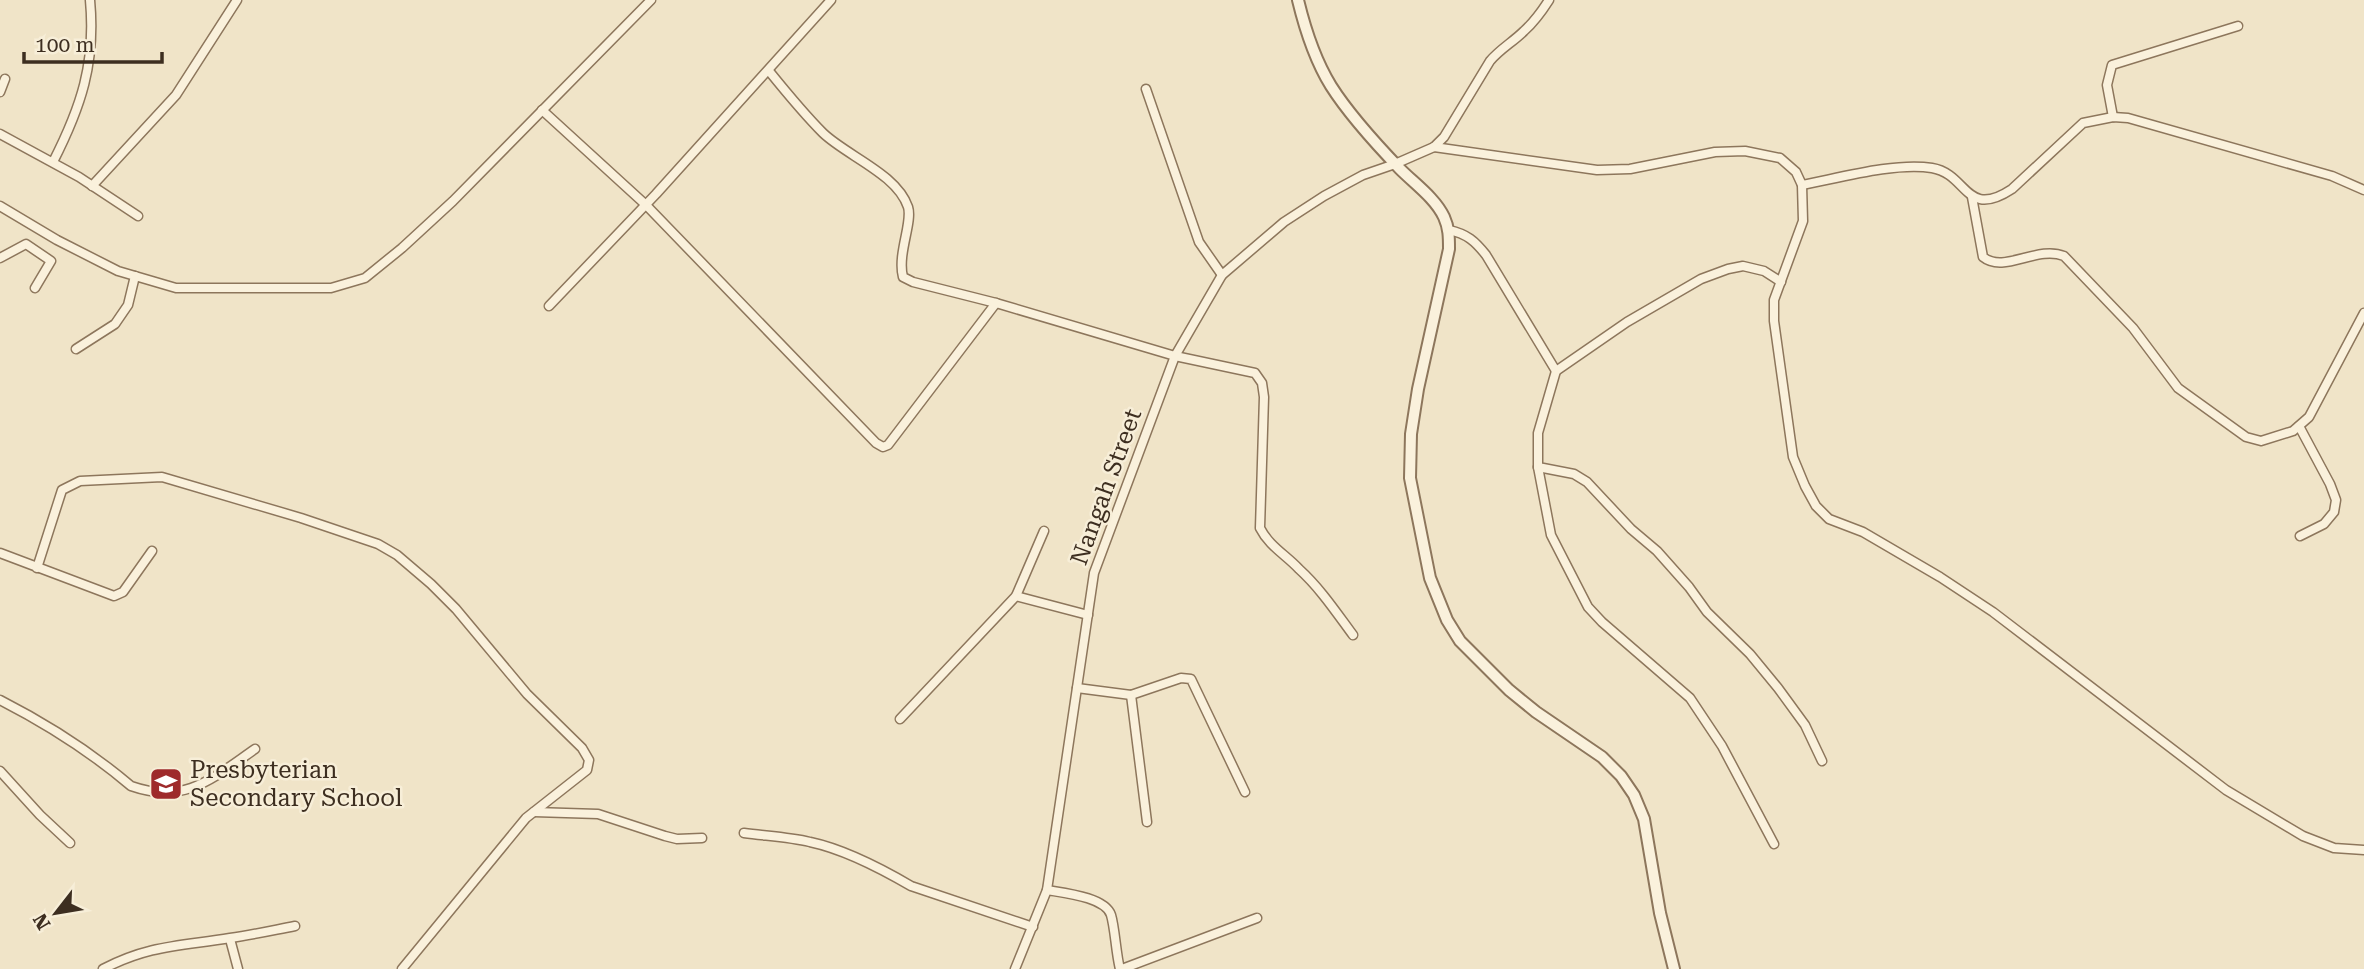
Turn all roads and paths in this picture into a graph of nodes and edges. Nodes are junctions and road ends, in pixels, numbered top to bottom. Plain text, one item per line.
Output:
1 (90, 0) edge
2 (237, 0) edge
3 (651, 0) edge
4 (831, 0) edge
5 (1298, 0) edge
6 (1549, 0) edge
7 (2238, 26) dead end
8 (769, 71) junction
9 (5, 79) dead end
10 (1146, 89) dead end
11 (0, 92) edge
12 (542, 110) junction
13 (2113, 117) junction
14 (0, 134) edge
15 (1433, 147) junction
16 (53, 162) junction
17 (1395, 164) junction
18 (1802, 185) junction
19 (92, 186) junction
20 (2364, 190) edge
21 (1972, 197) junction
22 (646, 205) junction
23 (0, 206) edge
24 (138, 216) dead end
25 (1449, 230) junction
26 (0, 258) edge
27 (1222, 275) junction
28 (135, 276) junction
29 (1781, 282) junction
30 (35, 288) dead end
31 (996, 303) junction
32 (549, 306) dead end
33 (2364, 313) edge
34 (76, 349) dead end
35 (1175, 356) junction
36 (1556, 371) junction
37 (2299, 426) junction
38 (1538, 467) junction
39 (1044, 531) dead end
40 (2300, 536) dead end
41 (152, 551) dead end
42 (0, 553) edge
43 (37, 568) junction
44 (1016, 596) junction
45 (1088, 615) junction
46 (1353, 635) dead end
47 (1077, 688) junction
48 (1131, 695) junction
49 (0, 700) edge
50 (900, 719) dead end
51 (255, 749) dead end
52 (1822, 761) dead end
53 (0, 771) edge
54 (1245, 792) dead end
55 (534, 812) junction
56 (1147, 822) dead end
57 (744, 833) dead end
58 (702, 838) dead end
59 (70, 843) dead end
60 (1774, 844) dead end
61 (2364, 850) edge
62 (1047, 890) junction
63 (1258, 918) dead end
64 (295, 926) dead end
65 (1033, 926) junction
66 (230, 939) junction
67 (103, 969) edge
68 (238, 969) edge
69 (402, 969) edge
70 (1015, 969) edge
71 (1121, 969) edge
72 (1674, 969) edge

1 - 16 street
2 - 19 street
3 - 12 street
4 - 8 street
5 - 17 street
6 - 15 street
7 - 13 street
8 - 22 street
8 - 31 street
9 - 11 street
10 - 27 street
12 - 22 street
12 - 28 street
13 - 20 street
13 - 21 street
14 - 16 street
15 - 17 street, Nangah Street
15 - 18 street
16 - 19 street
17 - 25 street
17 - 27 street, Nangah Street
18 - 21 street
18 - 29 street
19 - 24 street
21 - 37 street
22 - 31 street
22 - 32 street
23 - 28 street
25 - 36 street
25 - 72 street
26 - 30 street
27 - 35 street, Nangah Street
28 - 34 street
29 - 36 street
29 - 61 street
31 - 35 street
33 - 37 street
35 - 45 street, Nangah Street
35 - 46 street
36 - 38 street
37 - 40 street
38 - 52 street
38 - 60 street
39 - 44 street
41 - 43 street
42 - 43 street
43 - 55 street
44 - 45 street
44 - 50 street
45 - 47 street, Nangah Street
47 - 48 street
47 - 62 street, Nangah Street
48 - 54 street
48 - 56 street
49 - 51 street
53 - 59 street
55 - 58 street
55 - 69 street
57 - 65 street
62 - 65 street, Nangah Street
62 - 71 street
63 - 71 street
64 - 66 street
65 - 70 street, Nangah Street
66 - 67 street
66 - 68 street

